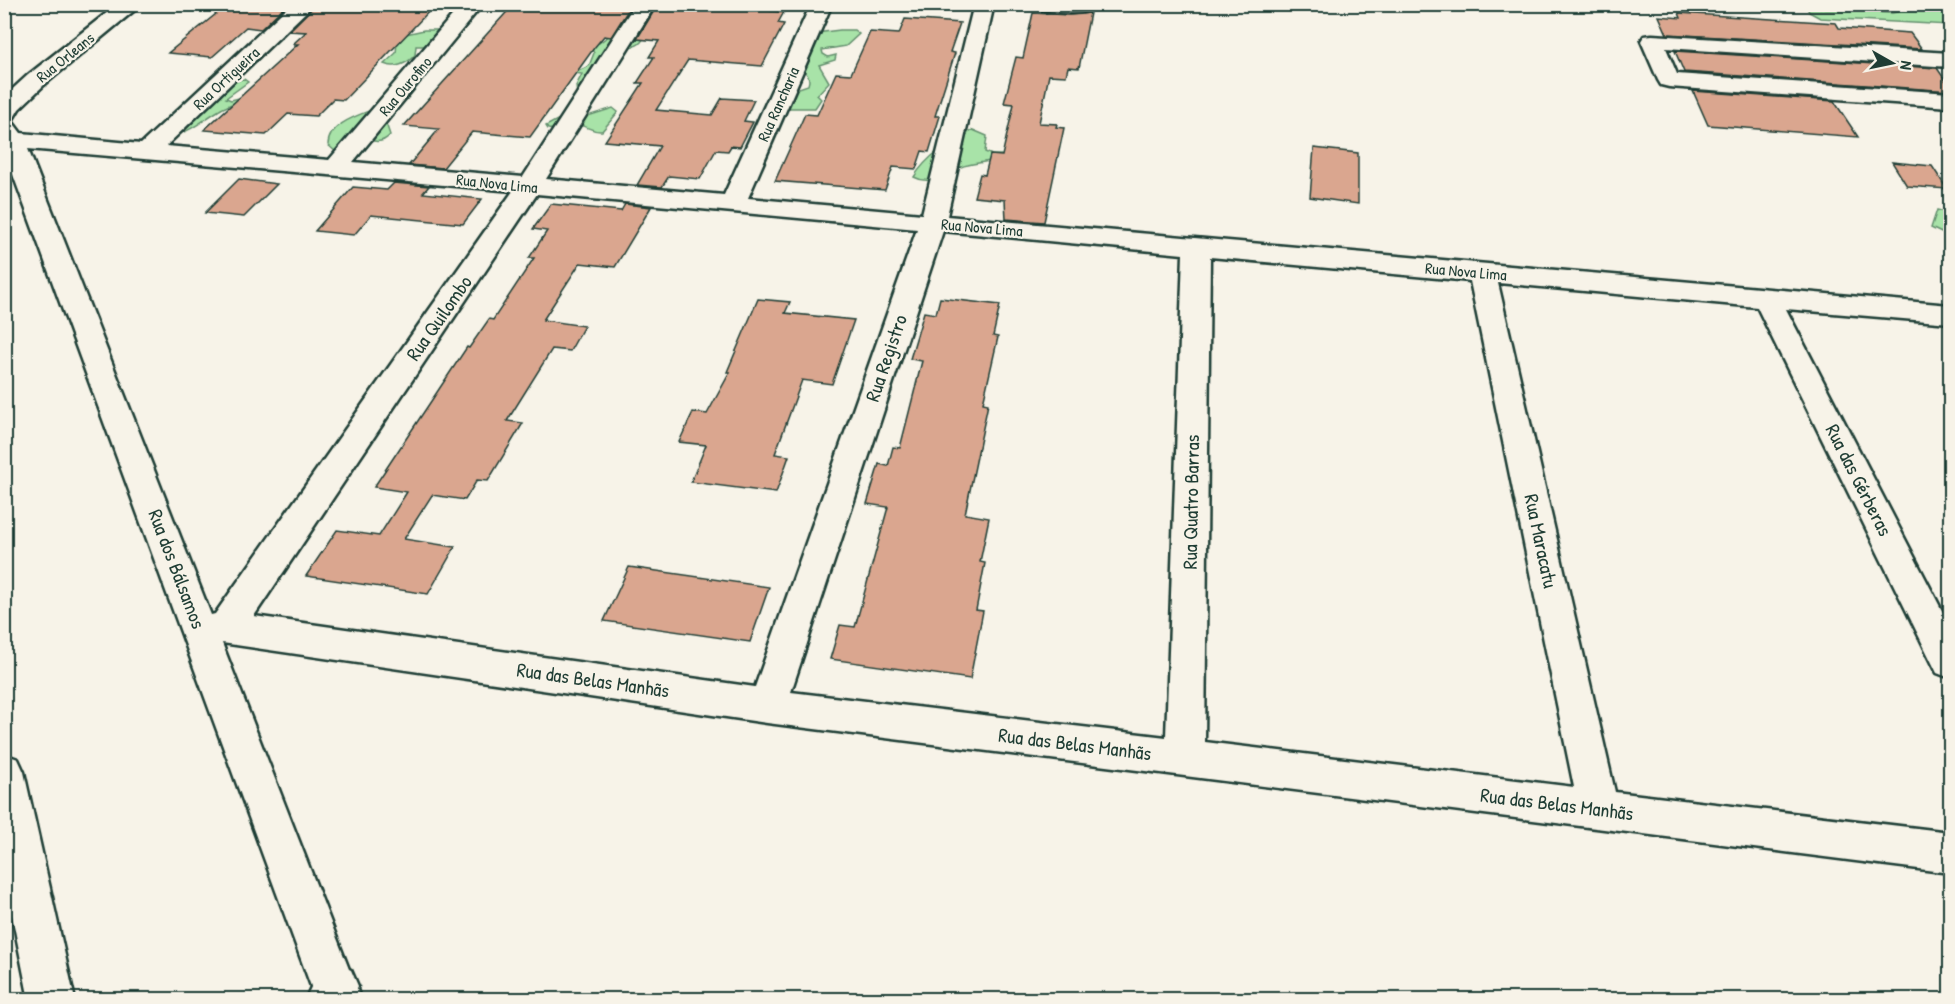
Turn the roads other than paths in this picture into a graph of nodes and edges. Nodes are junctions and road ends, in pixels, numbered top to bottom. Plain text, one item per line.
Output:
1 (132, 4) edge
2 (304, 4) edge
3 (473, 4) edge
4 (646, 4) edge
5 (822, 4) edge
6 (984, 4) edge
7 (1041, 4) edge
8 (1082, 7) dead end
9 (1950, 60) edge
10 (1950, 100) edge
11 (7, 127) edge
12 (147, 151) junction
13 (336, 167) junction
14 (529, 187) junction
15 (733, 203) junction
16 (933, 222) junction
17 (1197, 247) junction
18 (1482, 272) junction
19 (1767, 299) junction
20 (1950, 314) edge
21 (213, 630) junction
22 (1950, 662) edge
23 (767, 706) junction
24 (1185, 758) junction
25 (4, 772) edge
26 (1599, 809) junction
27 (1950, 853) edge
28 (333, 995) edge
29 (52, 999) edge

1 - 11 main road, Rua Orleans
2 - 12 main road, Rua Ortigueira
3 - 13 main road, Rua Ourofino
4 - 14 main road, Rua Quilombo
5 - 15 main road, Rua Rancharia
6 - 16 main road, Rua Registro
7 - 8 main road
9 - 10 main road
11 - 12 main road, Rua Nova Lima
11 - 21 main road, Rua dos Bálsamos
12 - 13 main road, Rua Nova Lima
13 - 14 main road, Rua Nova Lima
14 - 15 main road, Rua Nova Lima
14 - 21 main road, Rua Quilombo
15 - 16 main road, Rua Nova Lima
16 - 17 main road, Rua Nova Lima
16 - 23 main road, Rua Registro
17 - 18 main road, Rua Nova Lima
17 - 24 main road, Rua Quatro Barras
18 - 19 main road, Rua Nova Lima
18 - 26 main road, Rua Maracatu
19 - 20 main road, Rua Nova Lima
19 - 22 main road, Rua das Gérberas
21 - 23 main road, Rua das Belas Manhãs
21 - 28 main road, Rua dos Bálsamos
23 - 24 main road, Rua das Belas Manhãs
24 - 26 main road, Rua das Belas Manhãs
25 - 29 main road
26 - 27 main road, Rua das Belas Manhãs

